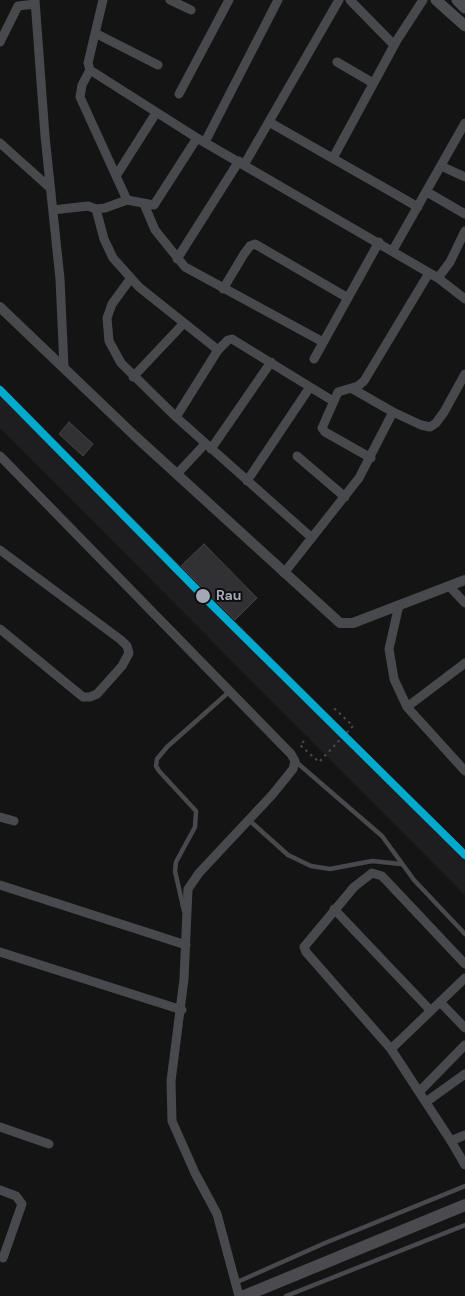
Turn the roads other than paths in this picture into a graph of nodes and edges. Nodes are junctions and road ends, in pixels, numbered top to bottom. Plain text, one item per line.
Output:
1 (103, 0) edge
2 (170, 0) edge
3 (229, 0) edge
4 (278, 0) edge
5 (339, 0) edge
6 (350, 0) edge
7 (423, 0) edge
8 (436, 0) edge
9 (457, 0) edge
10 (35, 2) edge
11 (465, 8) edge
12 (191, 10) dead end
13 (465, 26) edge
14 (95, 33) junction
15 (0, 42) edge
16 (394, 45) junction
17 (337, 62) dead end
18 (158, 66) dead end
19 (90, 70) junction
20 (373, 83) junction
21 (179, 94) dead end
22 (156, 113) junction
23 (269, 122) junction
24 (465, 122) edge
25 (201, 140) junction
26 (0, 143) edge
27 (333, 158) junction
28 (241, 163) junction
29 (442, 166) junction
30 (116, 176) junction
31 (465, 177) edge
32 (49, 187) junction
33 (427, 192) junction
34 (127, 200) junction
35 (144, 204) junction
36 (418, 208) junction
37 (96, 209) junction
38 (53, 210) junction
39 (465, 214) edge
40 (465, 231) edge
41 (379, 242) junction
42 (393, 250) junction
43 (177, 259) junction
44 (428, 274) junction
45 (131, 278) junction
46 (438, 278) junction
47 (223, 289) junction
48 (348, 298) junction
49 (465, 299) edge
50 (0, 307) edge
51 (184, 323) junction
52 (323, 342) junction
53 (218, 350) junction
54 (314, 359) dead end
55 (271, 362) junction
56 (64, 367) junction
57 (465, 374) edge
58 (134, 377) junction
59 (310, 387) junction
60 (351, 388) junction
61 (333, 401) junction
62 (393, 412) junction
63 (176, 417) junction
64 (208, 447) junction
65 (0, 456) edge
66 (297, 456) dead end
67 (371, 458) junction
68 (177, 474) junction
69 (247, 481) junction
70 (345, 497) junction
71 (312, 538) junction
72 (0, 550) edge
73 (284, 573) junction
74 (465, 580) edge
75 (449, 586) junction
76 (465, 603) edge
77 (399, 605) junction
78 (0, 629) edge
79 (465, 662) edge
80 (230, 691) junction
81 (407, 707) junction
82 (295, 761) junction
83 (465, 771) edge
84 (0, 817) edge
85 (249, 820) junction
86 (14, 821) dead end
87 (401, 864) junction
88 (0, 885) edge
89 (334, 909) junction
90 (186, 924) junction
91 (465, 934) edge
92 (186, 945) junction
93 (0, 952) edge
94 (465, 964) edge
95 (465, 978) edge
96 (440, 1002) junction
97 (182, 1010) junction
98 (431, 1011) junction
99 (465, 1028) edge
100 (465, 1044) edge
101 (391, 1049) junction
102 (465, 1074) edge
103 (419, 1092) junction
104 (426, 1102) junction
105 (0, 1128) edge
106 (465, 1134) edge
107 (451, 1141) junction
108 (49, 1144) dead end
109 (465, 1165) edge
110 (465, 1186) edge
111 (0, 1190) edge
112 (465, 1206) edge
113 (465, 1225) edge
114 (3, 1258) dead end
115 (234, 1284) junction
116 (239, 1296) edge
117 (244, 1296) edge
118 (286, 1296) edge

1 - 14 street
2 - 12 street
3 - 21 street
4 - 25 street
5 - 23 street
6 - 16 street
7 - 16 street
8 - 13 main road
9 - 11 main road
10 - 15 street
10 - 32 street
14 - 18 street
14 - 19 street
16 - 20 street
17 - 20 street
19 - 22 street
19 - 30 street
20 - 27 street
22 - 25 street
22 - 30 street
23 - 27 street
23 - 28 street
24 - 29 street
25 - 28 street
25 - 35 street
26 - 32 street
27 - 36 street
28 - 41 street
28 - 43 street
29 - 31 street
29 - 33 street
30 - 34 street
32 - 38 street
33 - 36 street
33 - 39 street
34 - 35 street
34 - 37 street
35 - 43 street
36 - 42 street
37 - 38 street
37 - 45 street
38 - 56 street
40 - 46 street
41 - 42 street
41 - 48 street
42 - 44 street
43 - 47 street
44 - 46 street
44 - 60 street
45 - 51 street
45 - 58 street
46 - 49 street
47 - 48 street
47 - 52 street
48 - 52 street
50 - 56 street
51 - 53 street
51 - 58 street
52 - 54 street
53 - 55 street
53 - 63 street
55 - 59 street
55 - 64 street
56 - 68 street
57 - 62 street
58 - 63 street
59 - 61 street
59 - 69 street
60 - 61 street
60 - 62 street
61 - 67 street
62 - 67 street
63 - 64 street
64 - 68 street
64 - 69 street
65 - 80 street
66 - 70 street
67 - 70 street
68 - 73 street
69 - 71 street
70 - 71 street
71 - 73 street
72 - 78 street
73 - 77 street
74 - 75 street
75 - 76 street
75 - 77 street
77 - 81 street
79 - 81 street
80 - 82 street
80 - 90 lane
81 - 83 street
82 - 85 street
82 - 87 lane
84 - 86 street
85 - 87 lane
85 - 90 street
87 - 91 lane
88 - 92 street
89 - 94 street
89 - 98 street
89 - 101 street
90 - 92 street
92 - 97 street
93 - 97 street
95 - 96 street
96 - 98 street
96 - 99 street
97 - 115 street
98 - 101 street
100 - 103 street
101 - 103 street
102 - 104 street
103 - 104 street
104 - 107 street
105 - 108 street
106 - 107 street
107 - 109 street
110 - 115 lane
111 - 114 street
112 - 117 main road
113 - 118 lane
115 - 116 street

